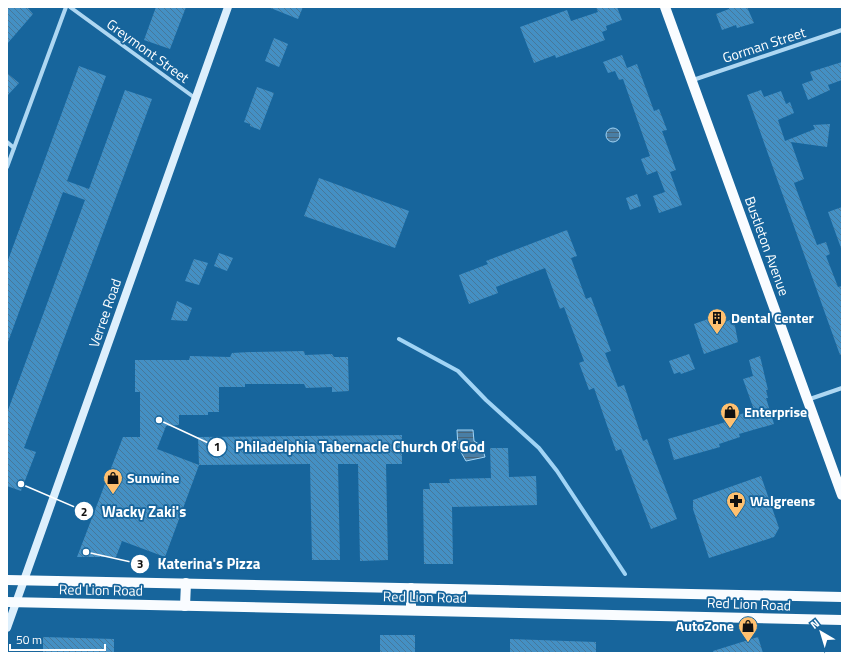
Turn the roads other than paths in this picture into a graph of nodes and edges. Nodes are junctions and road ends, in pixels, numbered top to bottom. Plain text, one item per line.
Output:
1 (66, 7) edge
2 (70, 7) edge
3 (228, 7) edge
4 (666, 7) edge
5 (842, 30) edge
6 (692, 80) junction
7 (195, 98) junction
8 (7, 142) edge
9 (14, 148) junction
10 (7, 167) edge
11 (842, 388) edge
12 (807, 400) junction
13 (842, 495) edge
14 (7, 580) edge
15 (25, 580) junction
16 (186, 583) junction
17 (411, 588) junction
18 (842, 597) edge
19 (12, 602) edge
20 (185, 606) junction
21 (411, 610) junction
22 (842, 620) edge
23 (7, 628) edge

1 - 9 street
2 - 7 street, Greymont Street
3 - 7 main road, Verree Road
4 - 6 main road, Bustleton Avenue
5 - 6 street, Gorman Street
6 - 12 main road, Bustleton Avenue
7 - 15 main road, Verree Road
8 - 9 street
9 - 10 street
11 - 12 street
12 - 13 main road, Bustleton Avenue
14 - 15 main road, Red Lion Road
15 - 16 main road, Red Lion Road
15 - 19 main road, Verree Road
16 - 17 main road, Red Lion Road
16 - 20 main road
17 - 18 main road, Red Lion Road
17 - 21 main road
19 - 20 main road, Red Lion Road
19 - 23 main road, Verree Road
20 - 21 main road, Red Lion Road
21 - 22 main road, Red Lion Road

